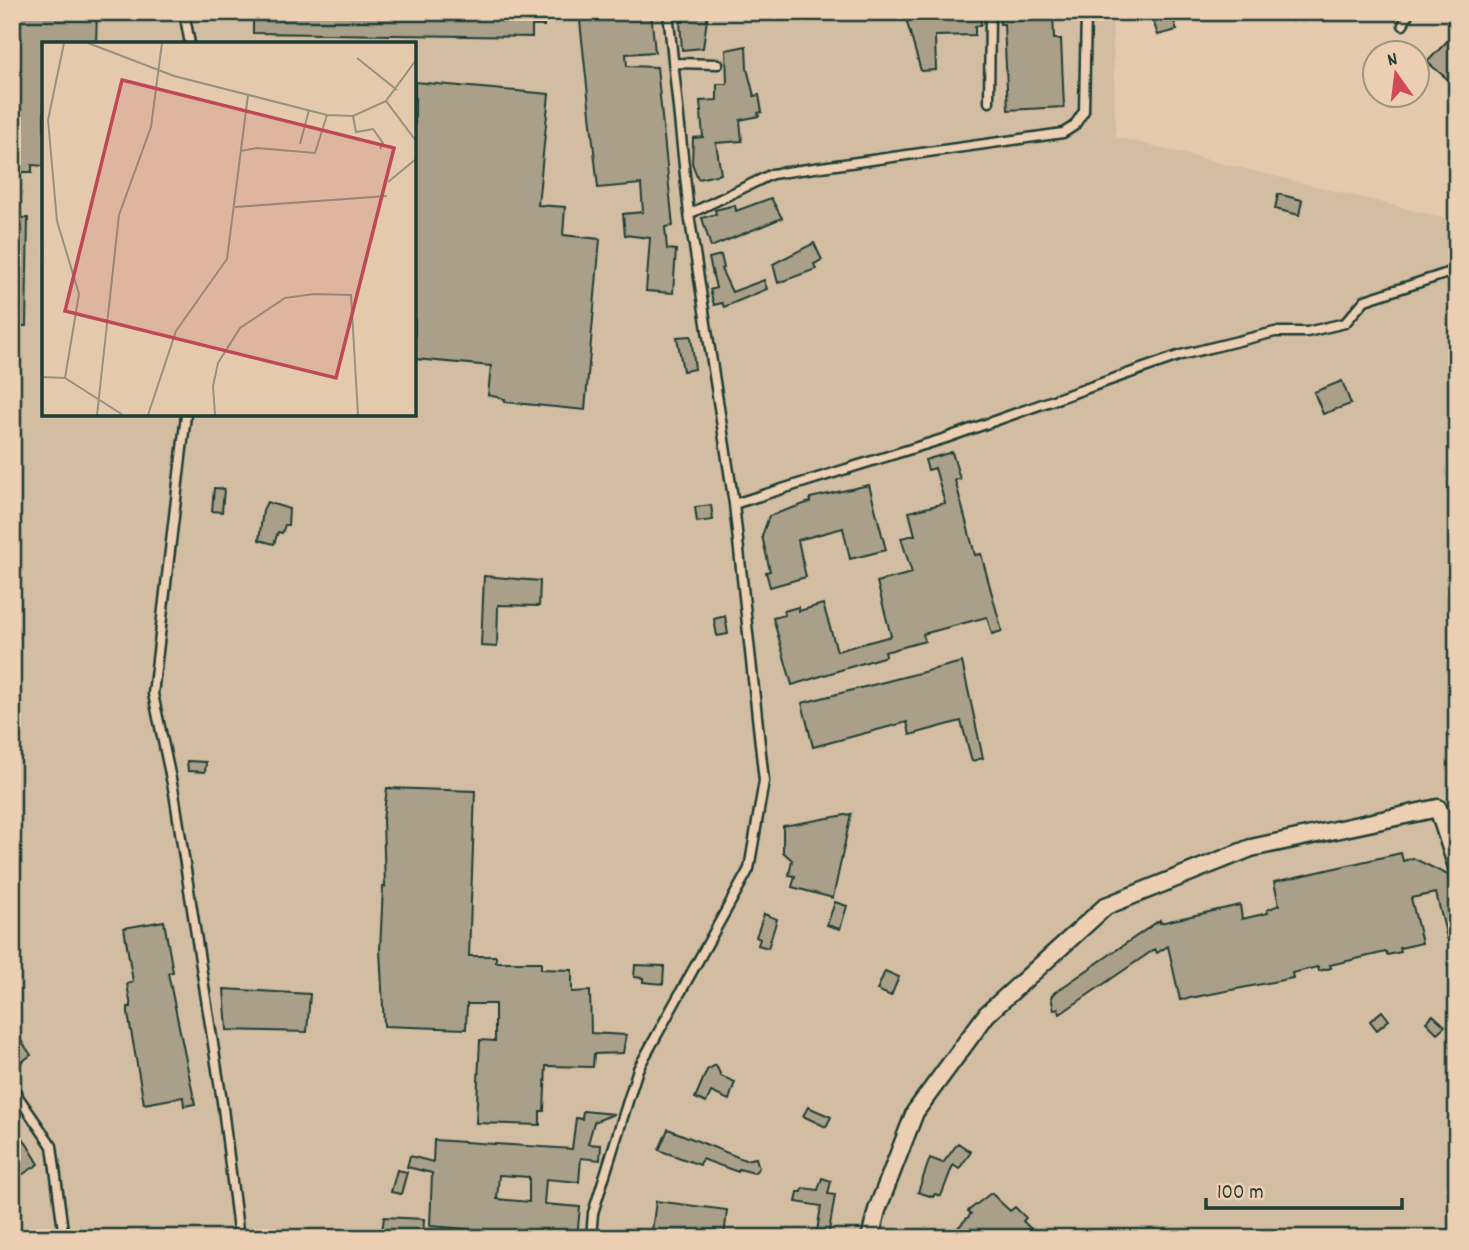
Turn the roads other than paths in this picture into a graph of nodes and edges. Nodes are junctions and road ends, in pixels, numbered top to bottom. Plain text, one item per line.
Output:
1 (184, 12) edge
2 (668, 12) edge
3 (990, 12) edge
4 (1086, 12) edge
5 (1409, 12) edge
6 (1403, 25) dead end
7 (190, 42) edge
8 (674, 64) junction
9 (718, 64) dead end
10 (989, 102) dead end
11 (690, 214) junction
12 (1457, 270) edge
13 (186, 416) edge
14 (734, 504) junction
15 (1457, 867) edge
16 (12, 1088) edge
17 (64, 1238) edge
18 (240, 1238) edge
19 (592, 1238) edge
20 (870, 1238) edge

1 - 7 lane
2 - 8 lane
3 - 10 lane
4 - 11 lane
5 - 6 lane
8 - 9 lane
8 - 11 lane
11 - 14 lane
12 - 14 lane
13 - 18 lane
14 - 19 lane
15 - 20 street
16 - 17 lane

